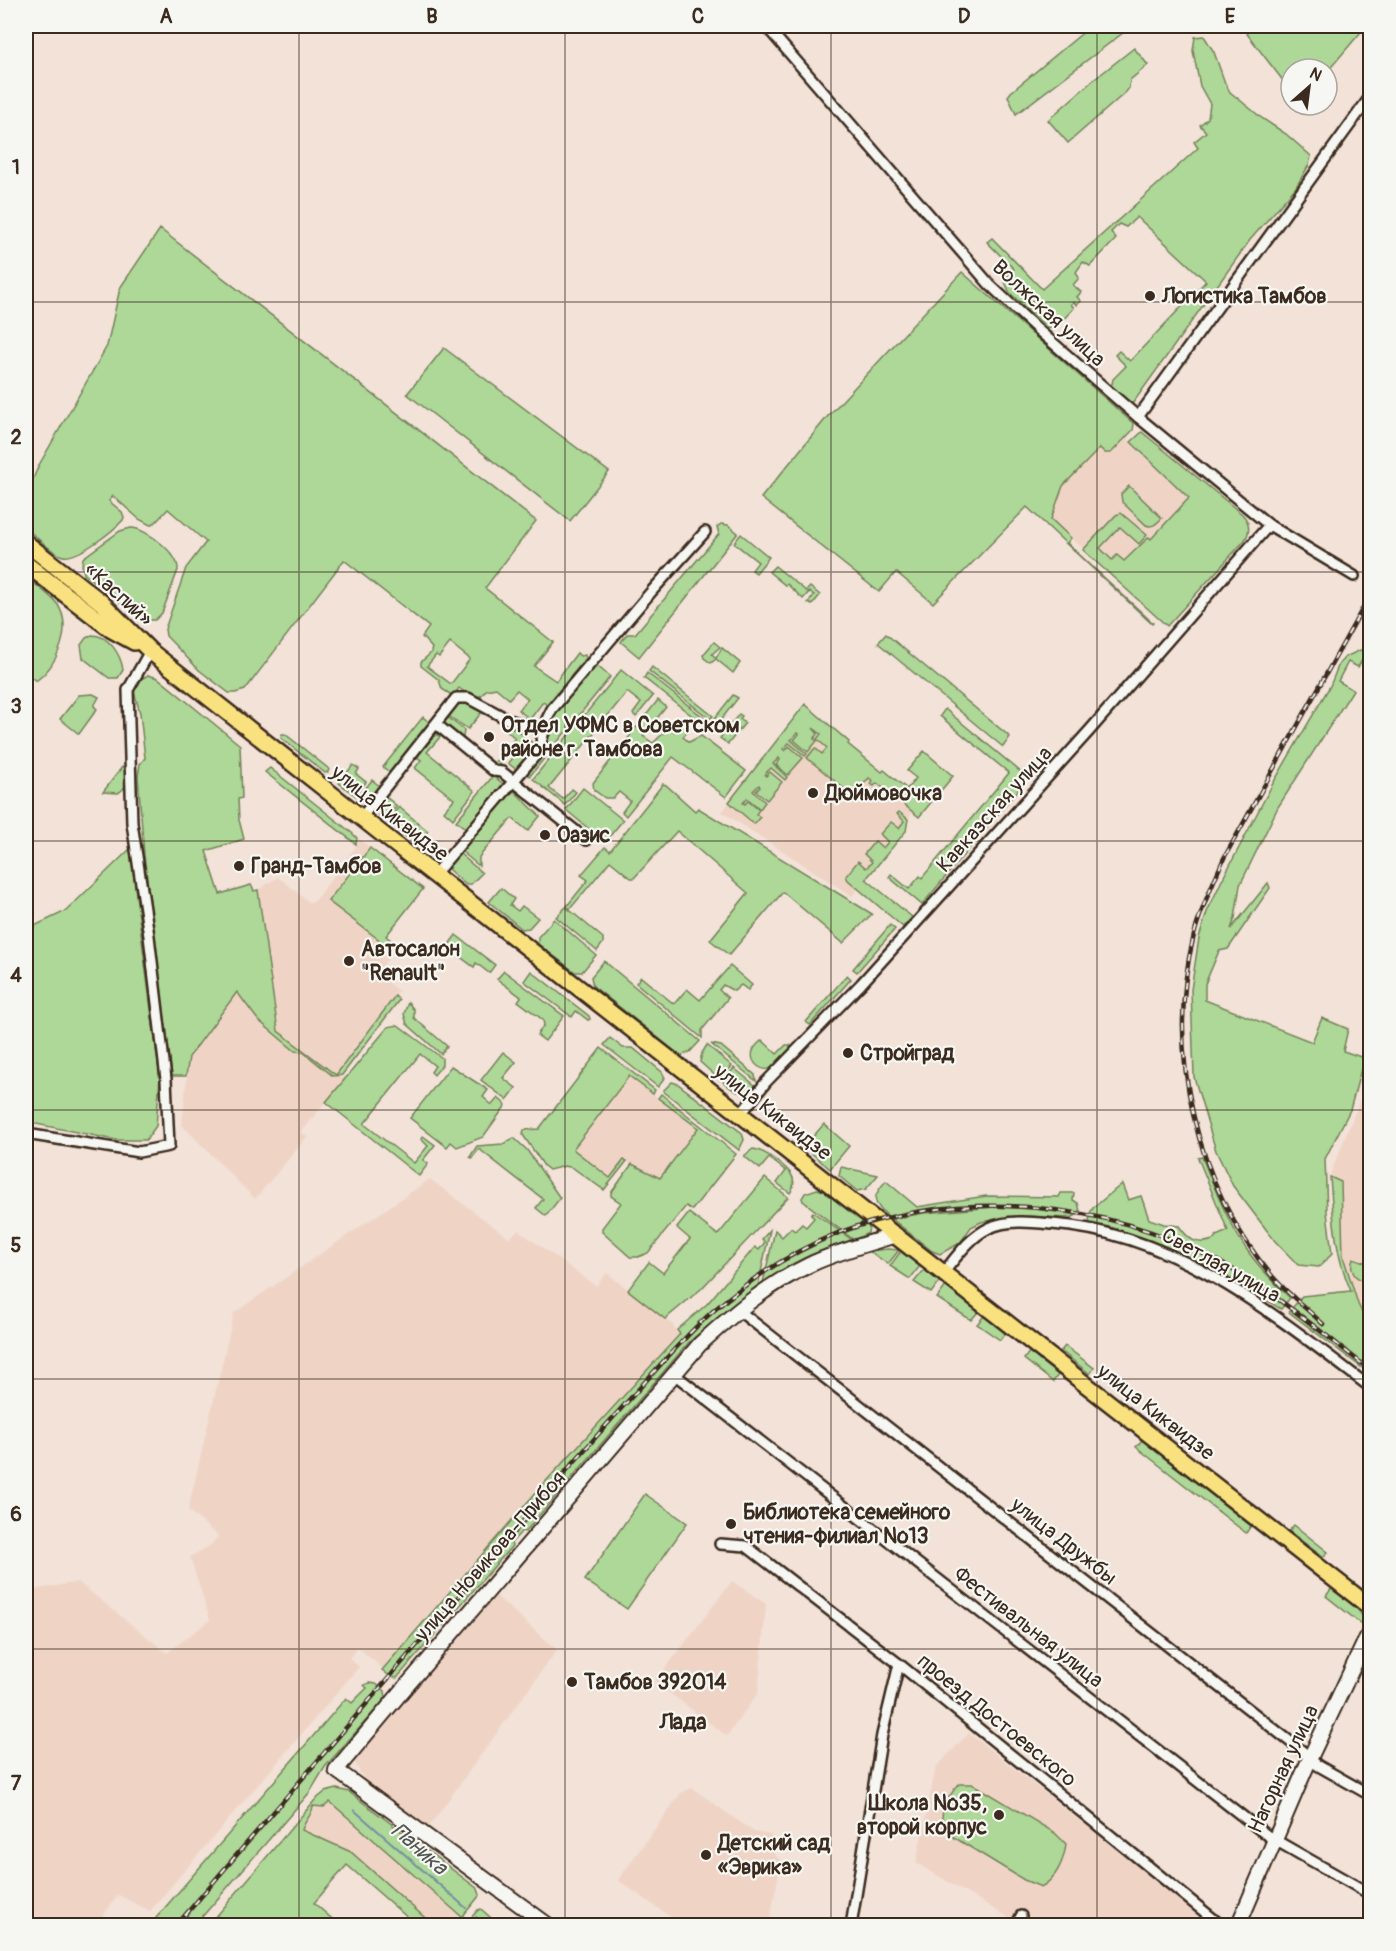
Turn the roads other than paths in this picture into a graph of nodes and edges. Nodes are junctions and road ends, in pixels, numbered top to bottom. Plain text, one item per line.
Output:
1 (766, 26) edge
2 (1371, 97) edge
3 (1138, 417) junction
4 (1269, 525) junction
5 (705, 532) dead end
6 (26, 543) edge
7 (26, 564) edge
8 (1354, 576) dead end
9 (150, 651) junction
10 (436, 724) junction
11 (545, 731) junction
12 (514, 782) junction
13 (361, 818) junction
14 (587, 840) dead end
15 (434, 875) junction
16 (741, 1114) junction
17 (26, 1134) edge
18 (896, 1235) junction
19 (944, 1272) junction
20 (738, 1310) junction
21 (674, 1374) junction
22 (1371, 1387) edge
23 (720, 1544) dead end
24 (1371, 1607) edge
25 (1371, 1631) edge
26 (899, 1664) junction
27 (1310, 1758) junction
28 (1371, 1795) edge
29 (1274, 1839) junction
30 (1371, 1894) edge
31 (1021, 1916) dead end
32 (1239, 1925) edge
33 (549, 1926) edge
34 (850, 1926) edge
35 (1016, 1926) edge
36 (1222, 1926) edge

1 - 3 street, Волжская улица
2 - 3 street
3 - 4 street, Волжская улица
4 - 8 street, Волжская улица
4 - 16 street, Кавказская улица
5 - 11 street
6 - 9 main road, «Каспий»
7 - 9 main road, «Каспий»
9 - 13 main road, улица Киквидзе
9 - 17 street
10 - 11 street
10 - 12 street
10 - 13 street
11 - 12 street
12 - 14 street
12 - 15 street
13 - 15 main road, улица Киквидзе
15 - 16 main road, улица Киквидзе
16 - 18 main road, улица Киквидзе
18 - 19 main road, улица Киквидзе
18 - 20 street, улица Новикова-Прибоя
19 - 22 street, Светлая улица
19 - 24 main road, улица Киквидзе
20 - 21 street, улица Новикова-Прибоя
20 - 27 street, улица Дружбы
21 - 29 street, Фестивальная улица
21 - 33 street, улица Новикова-Прибоя
23 - 26 street, проезд Достоевского
25 - 27 street, Нагорная улица
26 - 34 street
26 - 36 street, проезд Достоевского
27 - 28 street, улица Дружбы
27 - 29 street, Нагорная улица
29 - 30 street, Фестивальная улица
29 - 32 street, Нагорная улица
31 - 35 street

